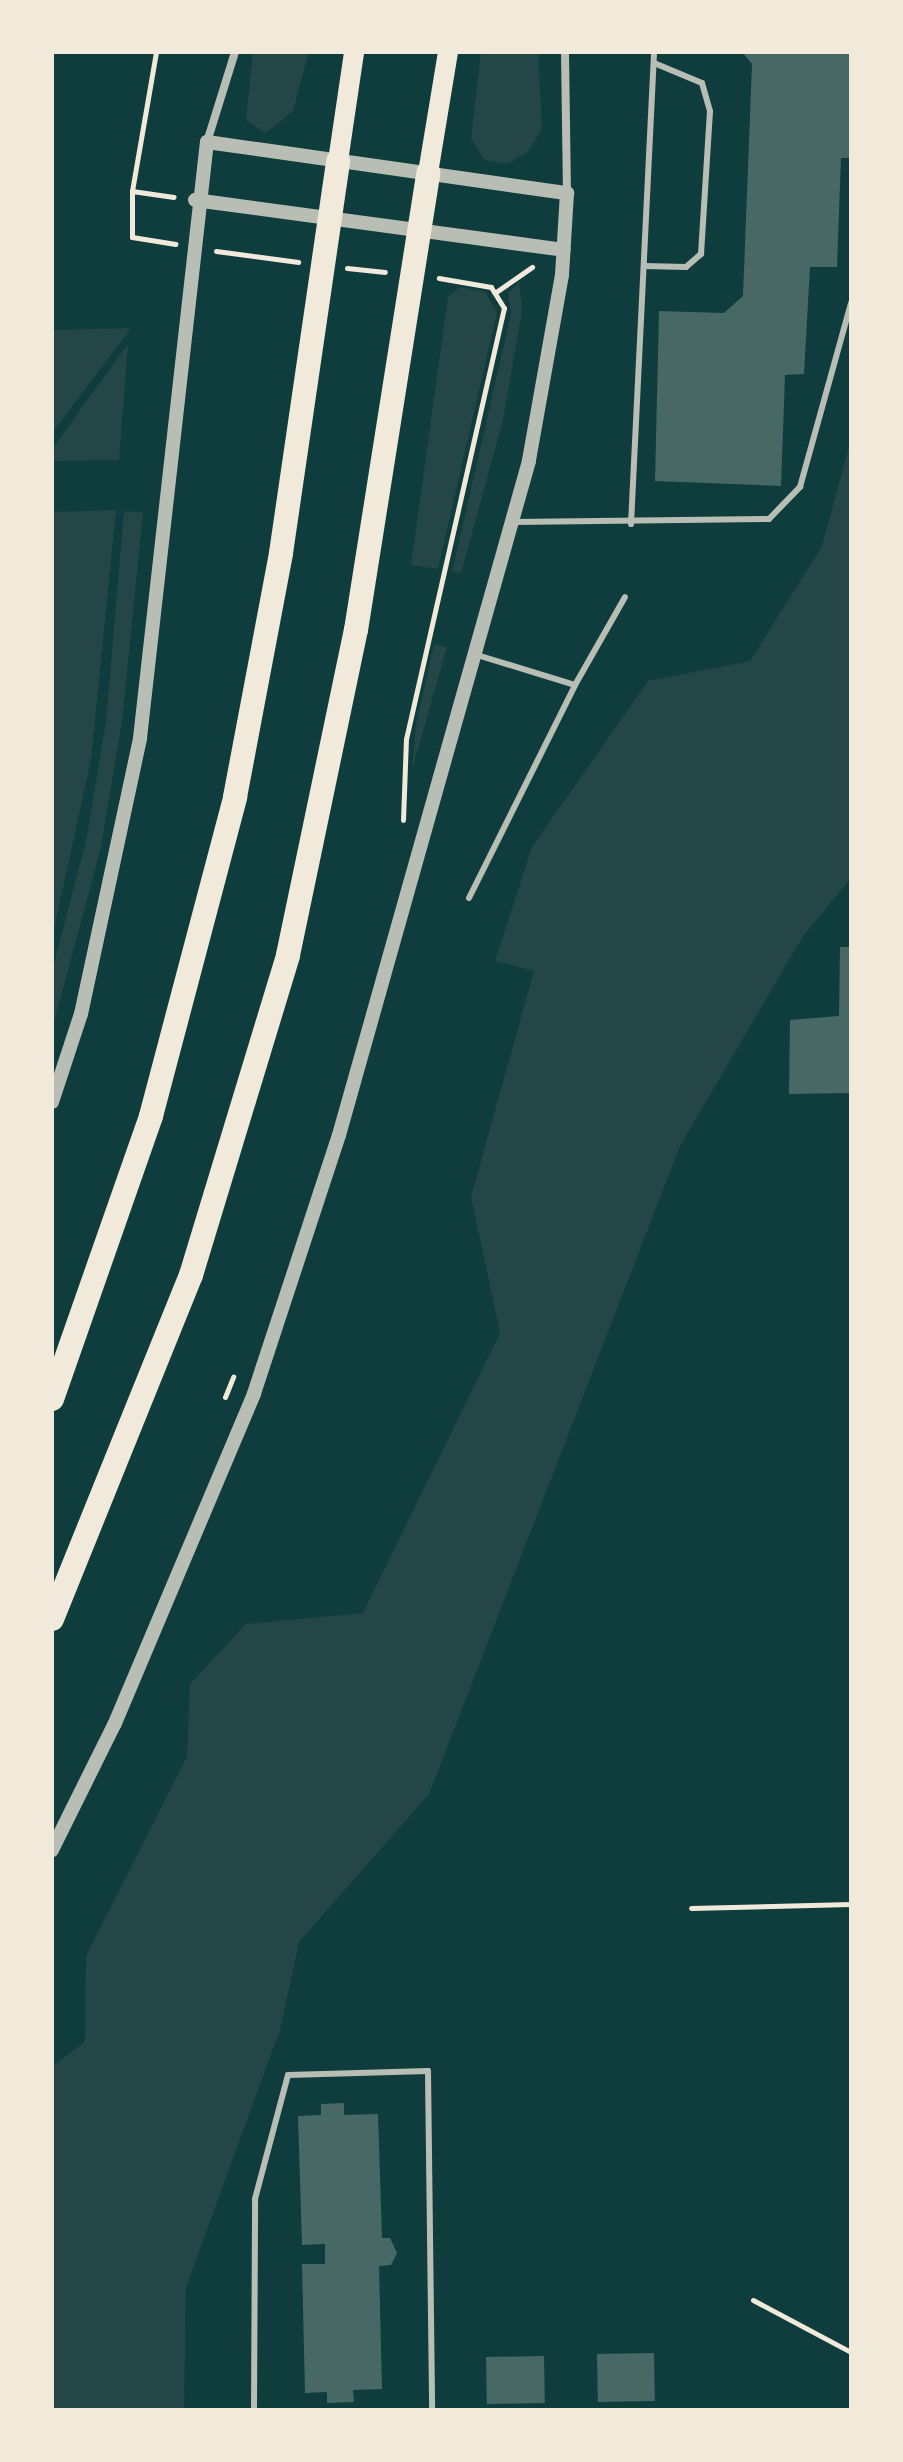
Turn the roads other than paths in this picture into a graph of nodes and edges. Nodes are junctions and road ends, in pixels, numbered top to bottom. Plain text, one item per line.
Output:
1 (235, 52) edge
2 (354, 52) edge
3 (448, 52) edge
4 (565, 52) edge
5 (654, 52) edge
6 (654, 63) junction
7 (207, 142) junction
8 (338, 161) junction
9 (428, 173) junction
10 (567, 193) junction
11 (195, 200) junction
12 (329, 218) junction
13 (418, 230) junction
14 (564, 250) junction
15 (644, 266) junction
16 (851, 303) edge
17 (514, 522) junction
18 (631, 524) junction
19 (625, 597) dead end
20 (477, 655) junction
21 (575, 685) junction
22 (469, 898) dead end
23 (52, 1102) edge
24 (52, 1399) edge
25 (52, 1619) edge
26 (52, 1850) edge
27 (254, 2410) edge
28 (432, 2410) edge

1 - 7 street
2 - 8 main road
3 - 9 main road
4 - 10 street
5 - 6 lane
6 - 15 lane
6 - 15 lane
7 - 8 street
7 - 11 street
8 - 9 street
8 - 12 highway
9 - 10 street
9 - 13 highway
10 - 14 street
11 - 12 street
11 - 23 street
12 - 13 street
12 - 24 highway
13 - 14 street
13 - 25 highway
14 - 17 street
15 - 18 lane
16 - 18 lane
17 - 18 lane
17 - 20 street
19 - 21 lane
20 - 21 lane
20 - 26 street
21 - 22 lane
27 - 28 lane

